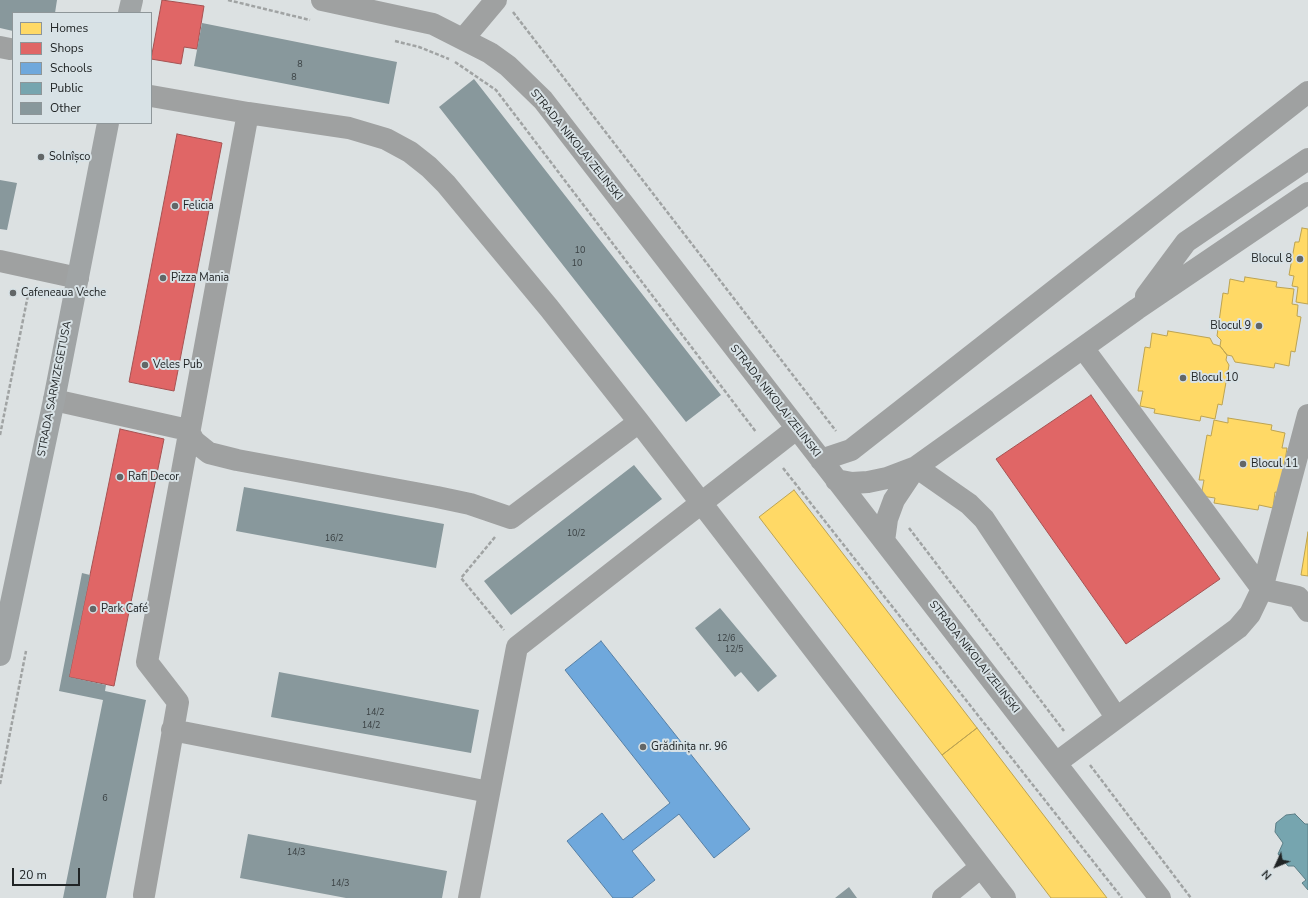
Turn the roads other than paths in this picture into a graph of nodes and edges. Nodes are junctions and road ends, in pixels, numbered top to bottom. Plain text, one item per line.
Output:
1 (132, 0) edge
2 (322, 0) edge
3 (496, 0) edge
4 (129, 12) edge
5 (464, 38) junction
6 (1308, 92) edge
7 (152, 96) edge
8 (248, 113) junction
9 (108, 124) edge
10 (1308, 159) edge
11 (1308, 192) edge
12 (0, 261) edge
13 (78, 278) junction
14 (1137, 309) junction
15 (1083, 348) junction
16 (54, 400) junction
17 (639, 422) junction
18 (1307, 423) edge
19 (796, 429) junction
20 (188, 430) junction
21 (821, 460) junction
22 (916, 467) junction
23 (836, 480) junction
24 (702, 502) junction
25 (884, 541) junction
26 (1262, 589) junction
27 (1308, 611) edge
28 (0, 655) edge
29 (1116, 717) junction
30 (172, 730) junction
31 (1056, 762) junction
32 (489, 792) junction
33 (981, 867) junction
34 (148, 897) edge
35 (469, 898) edge
36 (943, 898) edge
37 (1005, 898) edge
38 (1160, 898) edge

1 - 4 main road
2 - 5 street, STRADA NIKOLAI ZELINSKI
3 - 5 street
5 - 19 street, STRADA NIKOLAI ZELINSKI
6 - 21 street
7 - 8 street
8 - 17 street
8 - 20 street
9 - 13 main road, STRADA SARMIZEGETUSA
10 - 14 street
11 - 14 street
12 - 13 street
13 - 16 main road, STRADA SARMIZEGETUSA
14 - 15 street
15 - 22 street
15 - 26 street
16 - 20 street
16 - 28 main road, STRADA SARMIZEGETUSA
17 - 20 street
17 - 24 street
18 - 26 street
19 - 21 street, STRADA NIKOLAI ZELINSKI
19 - 24 street
20 - 30 street
21 - 23 street, STRADA NIKOLAI ZELINSKI
22 - 23 street
22 - 25 street
22 - 29 street
23 - 25 street, STRADA NIKOLAI ZELINSKI
24 - 32 street
24 - 33 street
25 - 31 street, STRADA NIKOLAI ZELINSKI
26 - 27 street
26 - 29 street
29 - 31 street
30 - 32 street
30 - 34 street
31 - 38 street, STRADA NIKOLAI ZELINSKI
32 - 35 street
33 - 36 street
33 - 37 street

